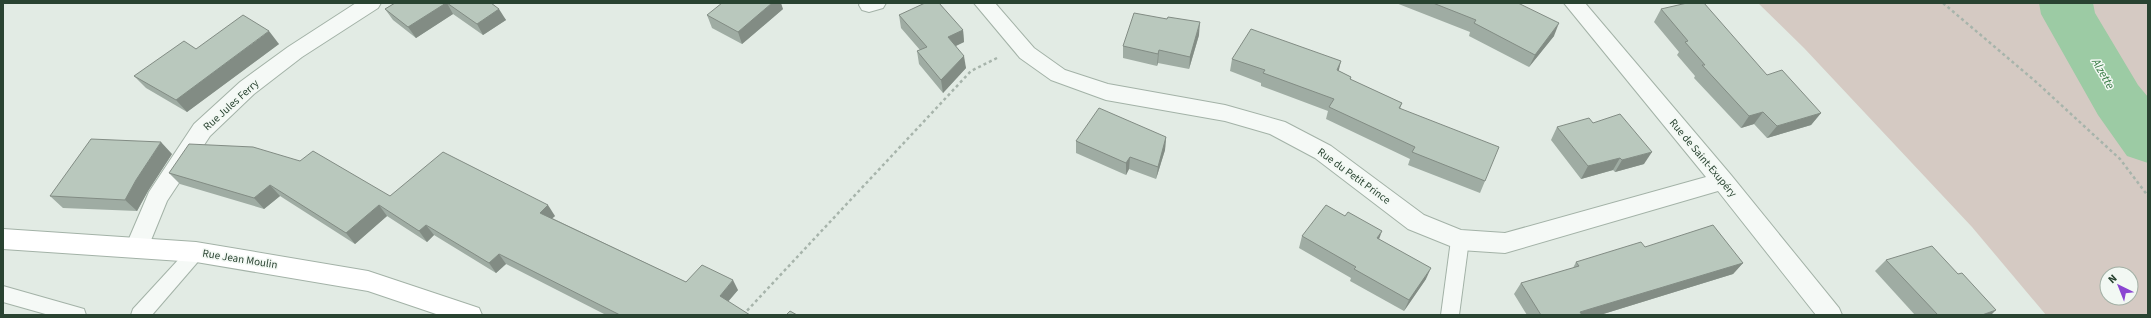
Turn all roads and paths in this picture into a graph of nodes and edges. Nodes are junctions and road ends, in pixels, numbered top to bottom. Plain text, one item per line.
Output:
1 (370, 3) edge
2 (984, 3) edge
3 (1574, 3) edge
4 (1943, 3) edge
5 (971, 71) dead end
6 (1723, 181) junction
7 (2148, 196) edge
8 (3, 239) edge
9 (1460, 240) junction
10 (137, 248) junction
11 (196, 252) junction
12 (3, 294) edge
13 (77, 315) edge
14 (140, 315) edge
15 (470, 315) edge
16 (743, 315) edge
17 (1450, 315) edge
18 (1830, 315) edge

1 - 10 street, Rue Jules Ferry
2 - 9 street, Rue du Petit Prince
3 - 6 street, Rue de Saint-Exupéry
4 - 7 path
5 - 16 path
6 - 9 street, Rue du Petit Prince
6 - 18 street, Rue de Saint-Exupéry
8 - 10 main road, Rue Jean Moulin
9 - 17 lane
10 - 11 main road, Rue Jean Moulin
11 - 14 lane
11 - 15 main road, Rue Jean Moulin
12 - 13 lane

